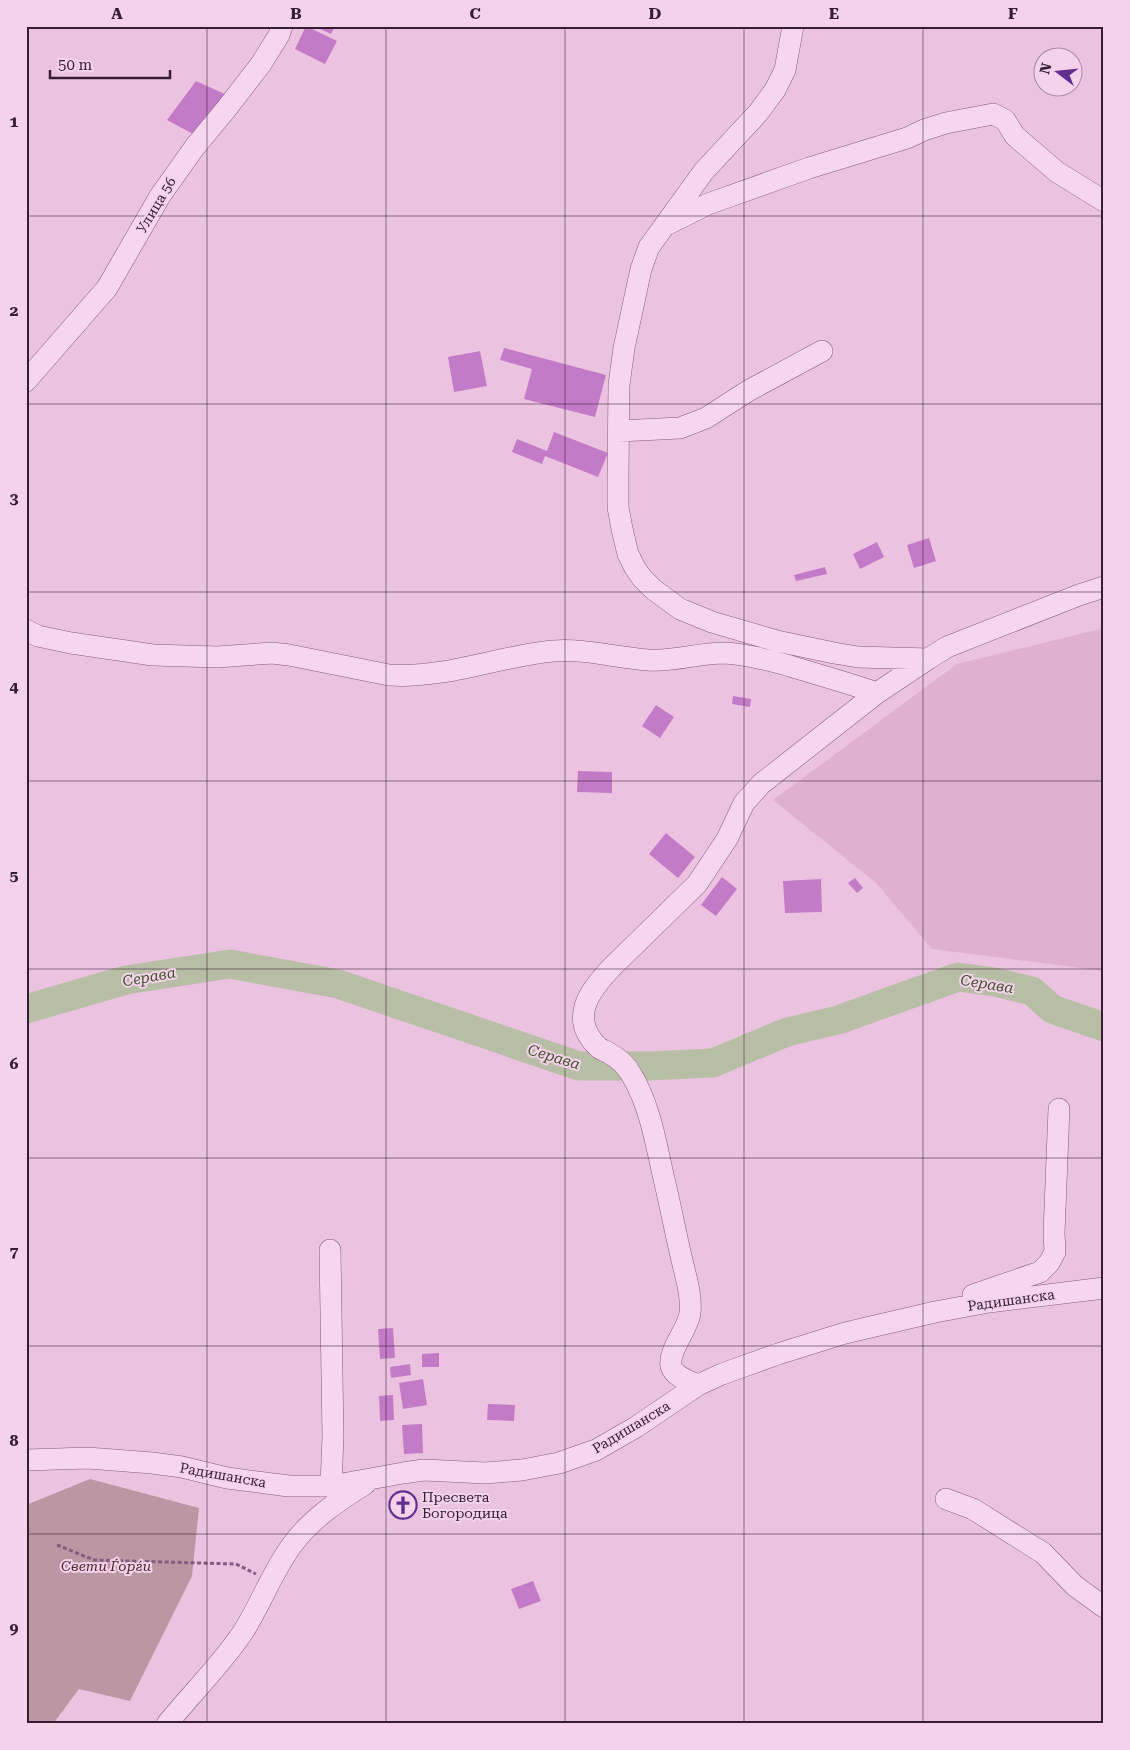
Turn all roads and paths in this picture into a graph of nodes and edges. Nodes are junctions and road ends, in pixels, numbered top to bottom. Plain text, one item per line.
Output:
1 (282, 26) edge
2 (793, 26) edge
3 (1104, 201) edge
4 (662, 228) junction
5 (822, 351) dead end
6 (26, 382) edge
7 (619, 431) junction
8 (1104, 587) edge
9 (1104, 594) edge
10 (1079, 595) junction
11 (26, 630) edge
12 (928, 658) junction
13 (877, 693) junction
14 (1058, 1109) dead end
15 (330, 1250) dead end
16 (1104, 1288) edge
17 (935, 1312) junction
18 (698, 1385) junction
19 (26, 1460) edge
20 (373, 1478) junction
21 (331, 1486) junction
22 (946, 1499) dead end
23 (57, 1545) dead end
24 (270, 1581) junction
25 (1104, 1607) edge
26 (167, 1724) edge

1 - 6 street, Улица 56
2 - 4 street
3 - 4 street
4 - 7 street
5 - 7 street
7 - 12 street
8 - 10 street
9 - 10 street
10 - 12 street
11 - 13 street
12 - 13 street
13 - 18 street
14 - 17 street
15 - 21 street
16 - 17 street, Радишанска
17 - 18 street, Радишанска
18 - 20 street, Радишанска
19 - 21 street, Радишанска
20 - 21 street, Радишанска
20 - 24 street
22 - 25 street
23 - 24 path
24 - 26 street

